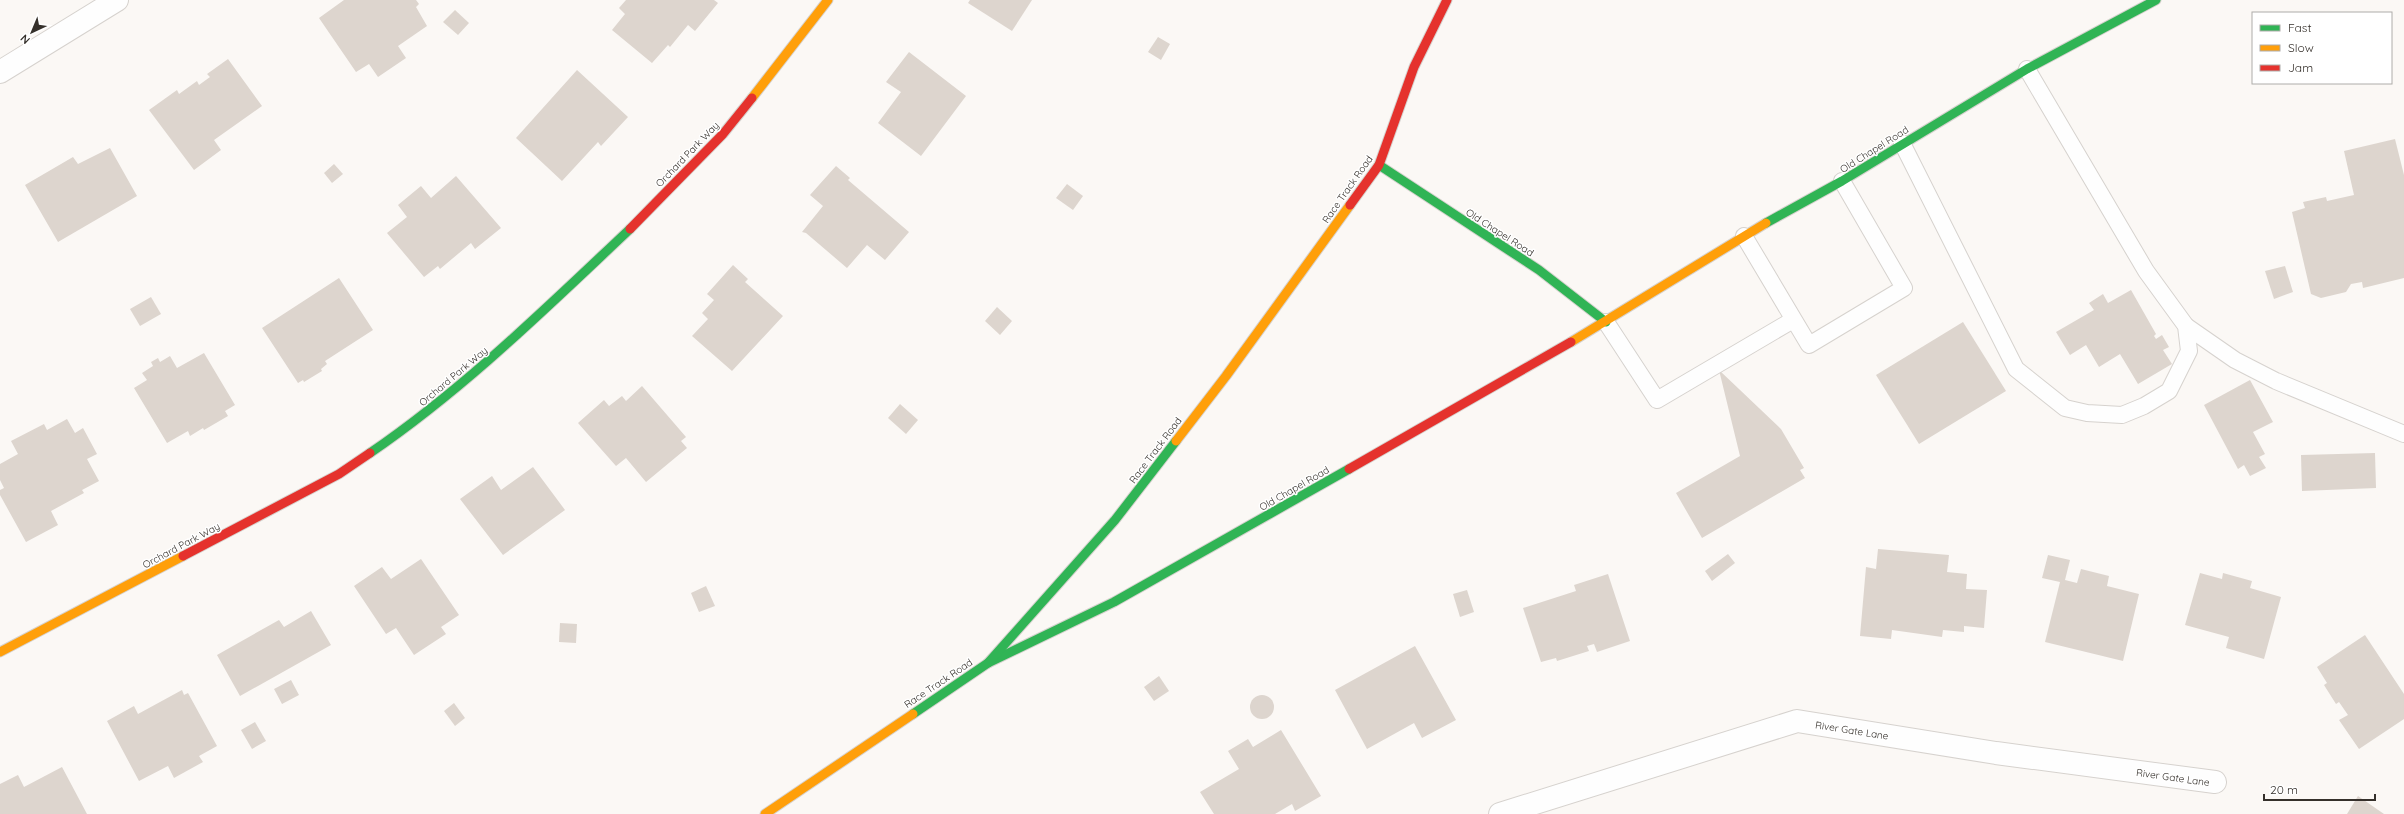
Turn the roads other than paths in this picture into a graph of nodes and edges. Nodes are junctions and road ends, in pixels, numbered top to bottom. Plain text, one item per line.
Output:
1 (117, 0) edge
2 (828, 0) edge
3 (1447, 0) edge
4 (2156, 0) edge
5 (2027, 69) junction
6 (0, 72) edge
7 (1902, 143) junction
8 (1379, 165) junction
9 (1842, 181) junction
10 (1744, 236) junction
11 (1793, 320) junction
12 (1606, 322) junction
13 (2186, 326) junction
14 (2404, 434) edge
15 (0, 652) edge
16 (988, 663) junction
17 (2215, 782) dead end
18 (765, 814) edge
19 (1501, 814) edge

1 - 6 street
2 - 15 street, Orchard Park Way
3 - 8 street, Race Track Road
4 - 5 street, Old Chapel Road
5 - 7 street, Old Chapel Road
5 - 13 lane
7 - 9 street, Old Chapel Road
7 - 13 lane
8 - 12 street, Old Chapel Road
8 - 16 street, Race Track Road
9 - 10 street, Old Chapel Road
9 - 11 lane
10 - 11 lane
10 - 12 street, Old Chapel Road
11 - 12 lane
12 - 16 street, Old Chapel Road
13 - 14 lane
16 - 18 street, Race Track Road
17 - 19 street, River Gate Lane

